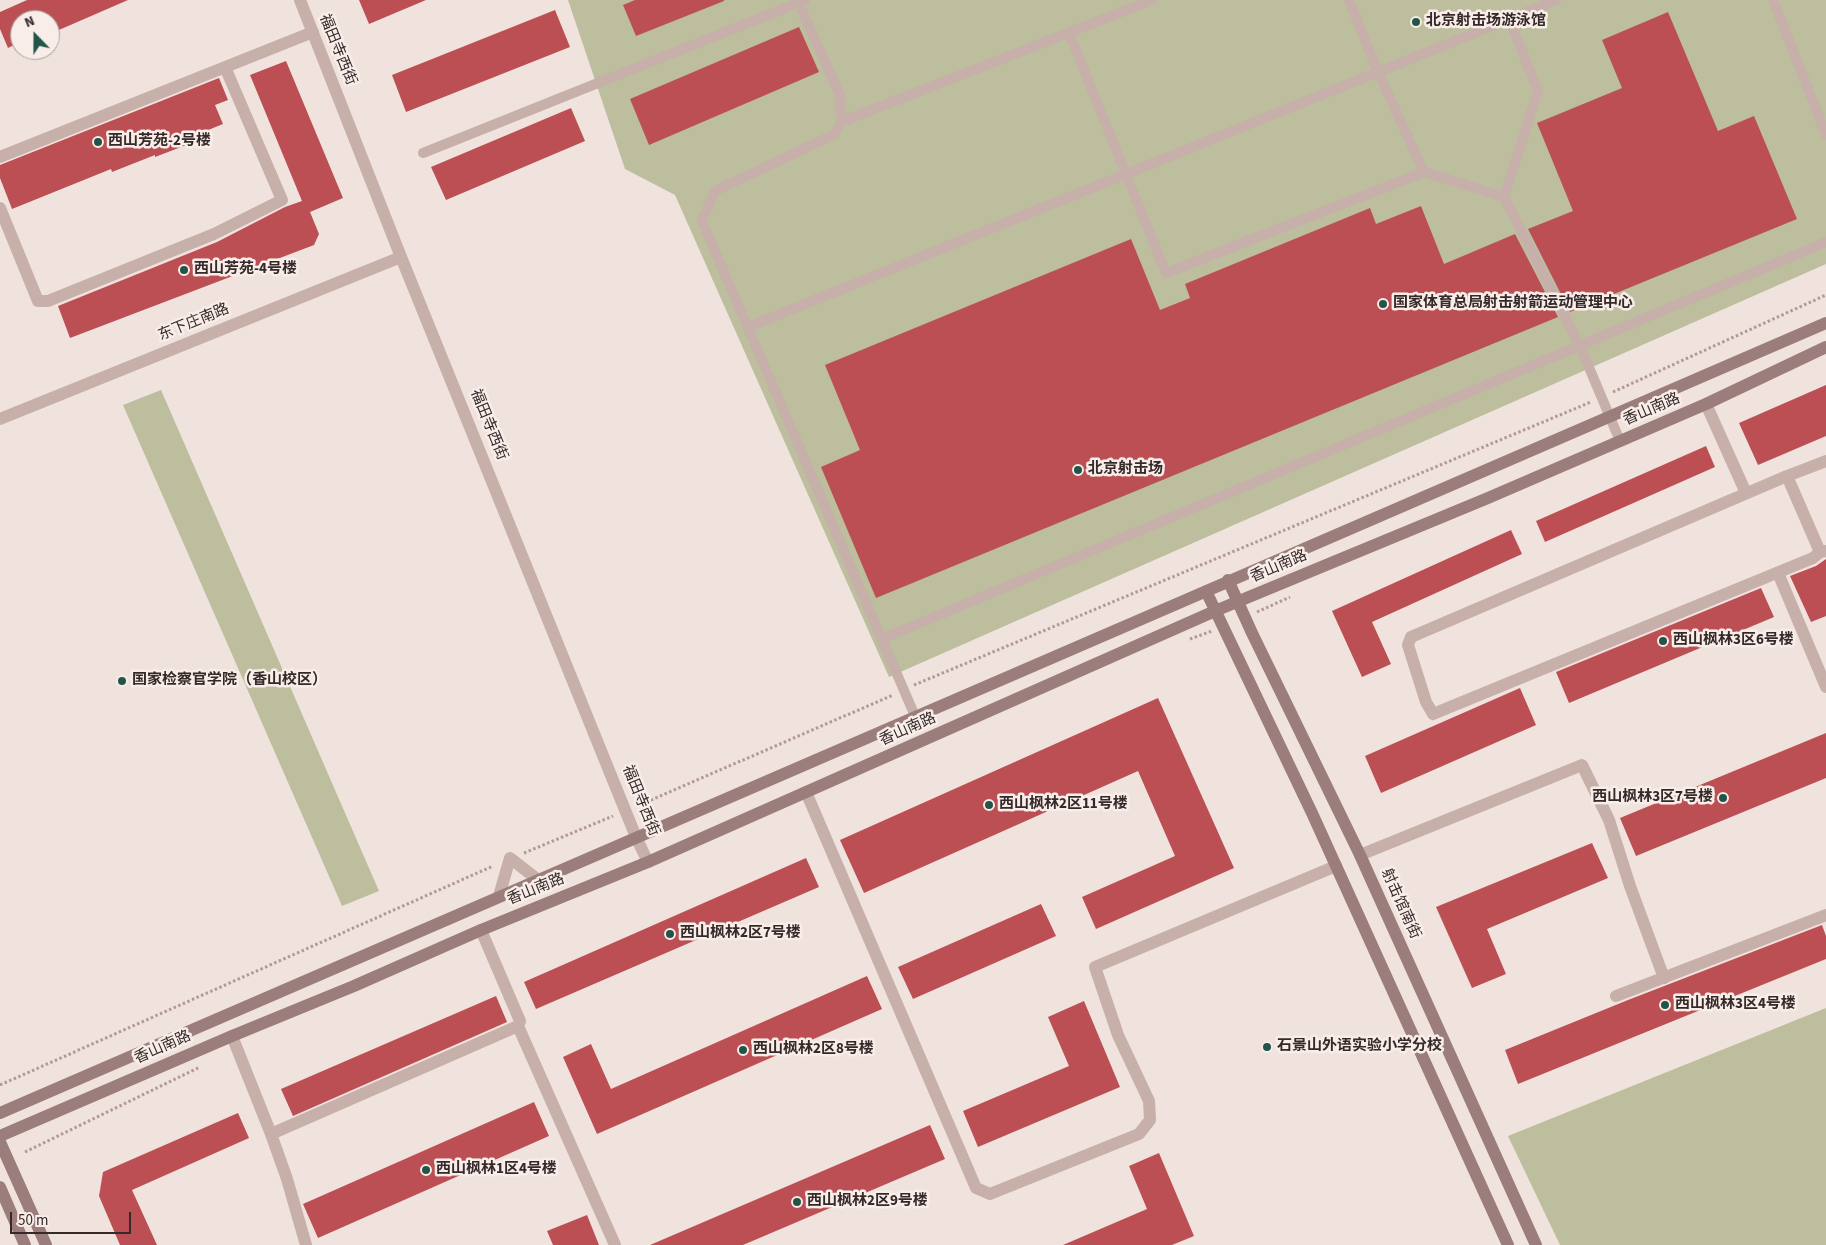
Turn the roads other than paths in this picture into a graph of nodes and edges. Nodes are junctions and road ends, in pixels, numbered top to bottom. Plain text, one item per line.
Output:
1 (300, 0) edge
2 (1152, 0) edge
3 (1349, 0) edge
4 (1556, 0) edge
5 (1773, 0) edge
6 (800, 1) edge
7 (1508, 19) junction
8 (313, 32) junction
9 (1068, 33) junction
10 (224, 68) junction
11 (1378, 72) junction
12 (841, 122) junction
13 (1826, 135) edge
14 (423, 153) dead end
15 (0, 157) edge
16 (1424, 172) junction
17 (1126, 174) junction
18 (1504, 197) junction
19 (0, 208) edge
20 (1826, 242) edge
21 (401, 257) junction
22 (1826, 323) edge
23 (748, 327) junction
24 (1580, 346) junction
25 (1826, 347) edge
26 (1706, 404) junction
27 (1609, 416) junction
28 (0, 419) edge
29 (1620, 441) junction
30 (1826, 461) edge
31 (1787, 476) junction
32 (1746, 493) junction
33 (1823, 551) edge
34 (1778, 573) junction
35 (1228, 580) junction
36 (1206, 591) junction
37 (1238, 602) junction
38 (1215, 611) junction
39 (882, 639) junction
40 (1826, 686) edge
41 (915, 716) junction
42 (806, 792) junction
43 (636, 836) junction
44 (1360, 856) junction
45 (648, 862) junction
46 (1336, 866) junction
47 (537, 879) junction
48 (499, 896) junction
49 (1826, 915) edge
50 (481, 930) junction
51 (1664, 978) junction
52 (1616, 996) dead end
53 (518, 1026) junction
54 (232, 1036) junction
55 (0, 1113) edge
56 (271, 1134) junction
57 (0, 1136) edge
58 (0, 1142) edge
59 (0, 1188) edge
60 (25, 1245) edge
61 (46, 1245) edge
62 (306, 1245) edge
63 (615, 1245) edge
64 (1508, 1245) edge
65 (1536, 1245) edge

1 - 8 street, 福田寺西街
2 - 9 lane
3 - 11 lane
4 - 7 lane
5 - 13 lane
6 - 12 lane
6 - 14 lane
7 - 11 lane
7 - 18 lane
8 - 10 street
8 - 21 street, 福田寺西街
9 - 12 lane
9 - 17 lane
10 - 15 street
10 - 19 street
11 - 16 lane
11 - 17 lane
12 - 23 lane
16 - 17 lane
16 - 18 lane
17 - 23 lane
18 - 24 lane
20 - 24 lane
21 - 28 street, 东下庄南路
21 - 43 street, 福田寺西街
22 - 27 main road, 香山南路
23 - 39 lane
24 - 27 lane
24 - 39 lane
25 - 26 main road, 香山南路
26 - 29 main road, 香山南路
26 - 32 street
27 - 29 lane
27 - 35 main road, 香山南路
29 - 37 main road, 香山南路
30 - 31 street
31 - 32 street
31 - 33 street
32 - 34 street
33 - 34 street
34 - 40 street
35 - 36 main road, 香山南路
35 - 37 main road, 射击馆南街
36 - 38 main road
36 - 41 main road, 香山南路
37 - 38 main road, 香山南路
37 - 44 main road, 射击馆南街
38 - 42 main road, 香山南路
38 - 46 main road
39 - 41 lane
41 - 43 main road, 香山南路
42 - 45 main road, 香山南路
42 - 46 street
43 - 45 street, 福田寺西街
43 - 47 main road, 香山南路
44 - 51 street
44 - 65 main road, 射击馆南街
45 - 50 main road, 香山南路
46 - 64 main road
47 - 48 main road, 香山南路
47 - 48 street
48 - 55 main road, 香山南路
49 - 51 street
50 - 53 street
50 - 54 main road, 香山南路
51 - 52 street
53 - 56 street
53 - 63 street
54 - 56 street
54 - 57 main road, 香山南路
56 - 62 street
58 - 61 main road
59 - 60 main road

